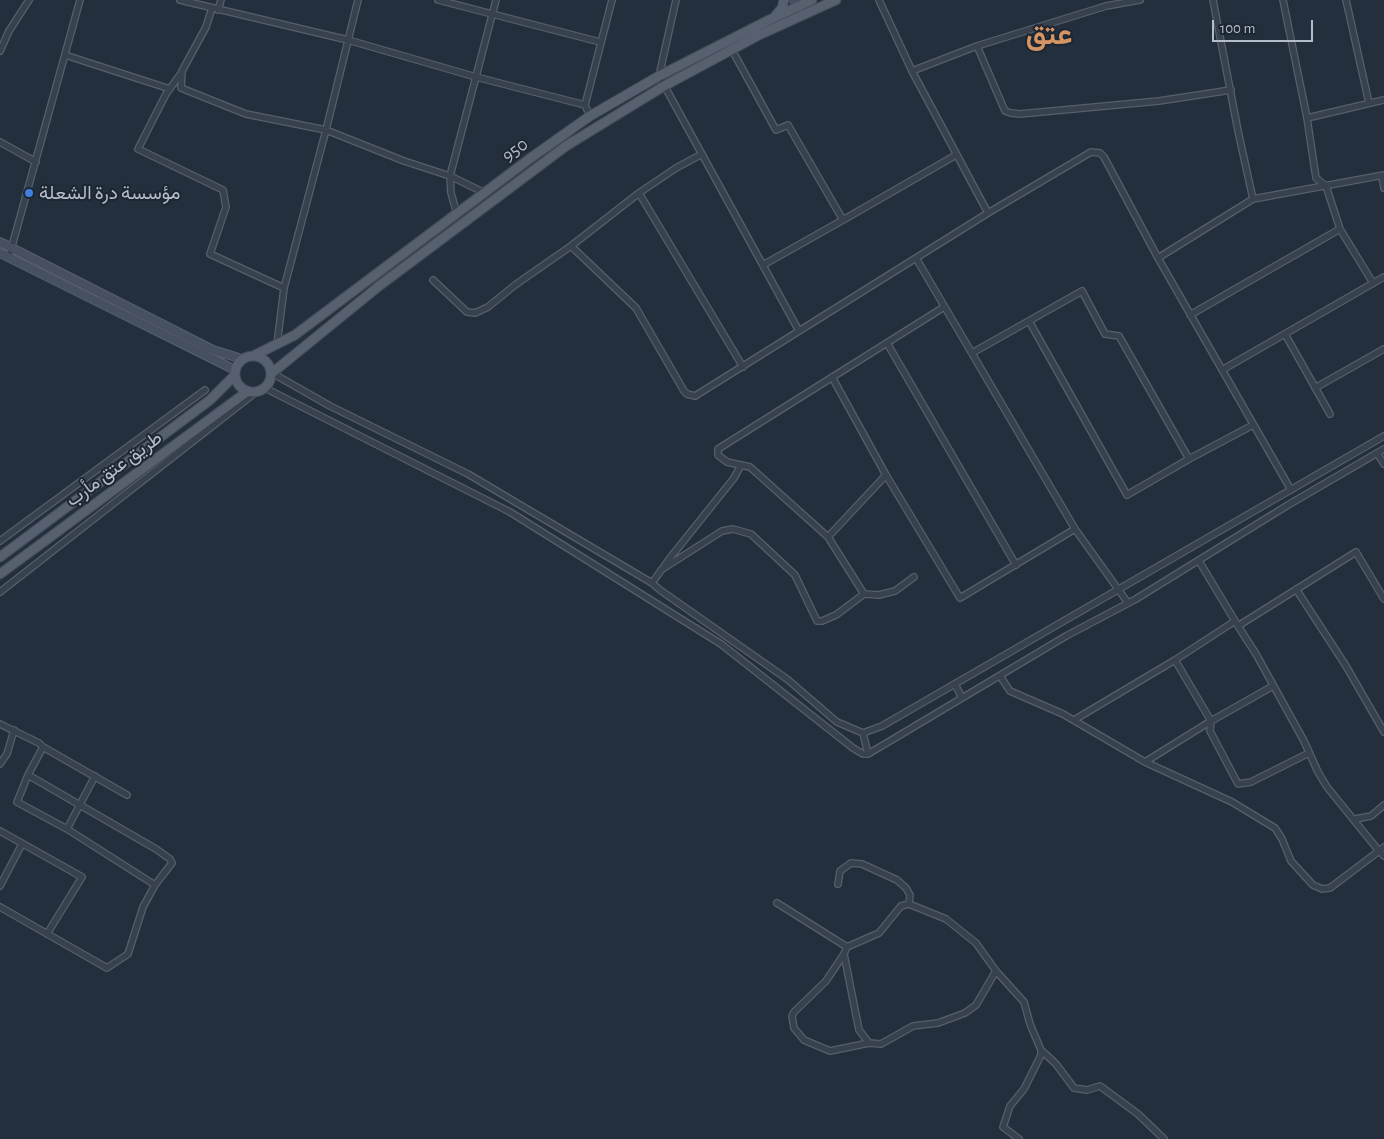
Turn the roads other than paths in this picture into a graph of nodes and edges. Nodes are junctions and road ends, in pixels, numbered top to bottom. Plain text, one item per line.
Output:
1 (29, 0) edge
2 (80, 0) edge
3 (180, 0) edge
4 (221, 0) edge
5 (358, 0) edge
6 (438, 0) edge
7 (496, 0) edge
8 (612, 0) edge
9 (676, 0) edge
10 (784, 0) edge
11 (836, 0) edge
12 (879, 0) edge
13 (1140, 0) edge
14 (1213, 0) edge
15 (1283, 0) edge
16 (1346, 0) edge
17 (796, 3) edge
18 (811, 3) edge
19 (212, 8) junction
20 (218, 10) junction
21 (493, 14) junction
22 (804, 14) junction
23 (769, 20) junction
24 (348, 40) junction
25 (600, 42) junction
26 (977, 46) junction
27 (732, 50) junction
28 (0, 51) edge
29 (65, 55) junction
30 (182, 71) junction
31 (912, 71) junction
32 (659, 76) junction
33 (476, 77) junction
34 (664, 86) junction
35 (170, 89) junction
36 (1231, 90) junction
37 (1384, 100) edge
38 (1369, 103) junction
39 (585, 105) junction
40 (590, 116) junction
41 (1306, 118) junction
42 (326, 130) junction
43 (0, 142) edge
44 (702, 154) junction
45 (956, 155) junction
46 (36, 162) junction
47 (1383, 175) edge
48 (450, 176) junction
49 (1326, 186) junction
50 (1384, 188) edge
51 (485, 193) junction
52 (639, 193) junction
53 (1254, 199) junction
54 (491, 201) junction
55 (988, 213) junction
56 (457, 214) junction
57 (843, 220) junction
58 (1340, 229) junction
59 (0, 242) edge
60 (572, 246) junction
61 (12, 248) junction
62 (0, 252) edge
63 (9, 257) junction
64 (916, 258) junction
65 (1158, 258) junction
66 (763, 265) junction
67 (1384, 277) edge
68 (433, 280) dead end
69 (1373, 283) junction
70 (284, 288) junction
71 (944, 307) junction
72 (1190, 315) junction
73 (1028, 321) junction
74 (799, 331) junction
75 (1285, 334) junction
76 (887, 343) junction
77 (277, 345) junction
78 (1384, 349) edge
79 (972, 353) junction
80 (255, 355) junction
81 (242, 359) junction
82 (743, 367) junction
83 (1222, 370) junction
84 (235, 372) junction
85 (272, 373) junction
86 (832, 377) junction
87 (1316, 388) junction
88 (204, 390) dead end
89 (256, 390) junction
90 (1330, 414) dead end
91 (1253, 424) junction
92 (1384, 436) edge
93 (1384, 449) edge
94 (1378, 453) junction
95 (1189, 459) junction
96 (1384, 464) edge
97 (742, 465) junction
98 (886, 475) junction
99 (1297, 486) junction
100 (1291, 490) junction
101 (1304, 496) junction
102 (1076, 529) junction
103 (828, 537) junction
104 (0, 541) edge
105 (0, 556) edge
106 (1199, 560) junction
107 (1016, 565) junction
108 (661, 570) junction
109 (0, 574) edge
110 (914, 577) dead end
111 (652, 583) junction
112 (1296, 589) junction
113 (660, 590) junction
114 (1118, 590) junction
115 (0, 592) edge
116 (864, 594) junction
117 (1384, 599) edge
118 (653, 601) junction
119 (1128, 603) junction
120 (1236, 623) junction
121 (1059, 624) junction
122 (1066, 636) junction
123 (1175, 660) junction
124 (1000, 676) junction
125 (955, 684) junction
126 (1273, 686) junction
127 (962, 698) junction
128 (1074, 720) junction
129 (1211, 721) junction
130 (0, 724) edge
131 (14, 730) junction
132 (863, 732) junction
133 (1384, 732) edge
134 (42, 747) junction
135 (1309, 753) junction
136 (868, 754) junction
137 (1145, 762) junction
138 (0, 764) edge
139 (28, 775) junction
140 (95, 776) junction
141 (127, 794) dead end
142 (80, 805) junction
143 (1384, 805) edge
144 (1355, 819) junction
145 (68, 829) junction
146 (0, 831) edge
147 (22, 844) junction
148 (1382, 849) edge
149 (1384, 856) edge
150 (838, 884) dead end
151 (0, 886) edge
152 (155, 886) junction
153 (777, 903) dead end
154 (909, 904) junction
155 (0, 907) edge
156 (48, 934) junction
157 (847, 946) junction
158 (844, 954) junction
159 (996, 972) junction
160 (869, 1044) junction
161 (1041, 1050) junction
162 (1019, 1139) edge
163 (1164, 1139) edge

1 - 28 street
2 - 29 street
3 - 19 street
4 - 20 street
5 - 24 street
6 - 21 street
7 - 21 street
8 - 25 street
9 - 32 street
10 - 23 main road
11 - 18 main road, 950
12 - 31 street
13 - 26 street
14 - 36 street
15 - 41 street
16 - 38 street
17 - 18 main road, 950 / 950
17 - 22 main road
17 - 23 main road, 950 / 950
18 - 22 main road, 950
19 - 20 street
19 - 30 street
20 - 24 street
21 - 25 street
21 - 33 street
22 - 27 main road, 950
23 - 32 main road, 950 / 950
24 - 33 street
24 - 42 street
25 - 39 street
26 - 31 street
26 - 36 street
27 - 34 main road, 950
27 - 57 street
29 - 35 street
29 - 46 street
30 - 35 street
30 - 42 street
31 - 45 street
32 - 34 street
32 - 40 main road, 950 / 950
33 - 39 street
33 - 48 street
34 - 44 street
34 - 54 main road, 950
35 - 70 street
36 - 53 street
37 - 38 street
38 - 41 street
39 - 40 street
40 - 51 main road, 950 / 950
41 - 49 street
42 - 48 street
42 - 70 street
43 - 46 street
44 - 52 street
44 - 66 street
45 - 55 street
45 - 57 street
46 - 61 street
47 - 49 street
47 - 50 street
48 - 51 street
48 - 56 street
49 - 53 street
49 - 58 street
51 - 54 main road
51 - 56 main road, 950 / 950
52 - 60 street
52 - 82 street
53 - 65 street
54 - 85 main road, 950
55 - 64 street
55 - 65 street
56 - 77 main road, 950 / 950
57 - 66 street
58 - 69 street
58 - 72 street
59 - 61 main road
60 - 68 street
60 - 82 street
61 - 63 street
61 - 81 main road
62 - 63 main road
63 - 84 main road
64 - 71 street
64 - 74 street
65 - 72 street
66 - 74 street
67 - 69 street
69 - 75 street
70 - 77 street
71 - 76 street
71 - 79 street
72 - 83 street
73 - 79 street
73 - 95 street
73 - 95 street
74 - 82 street
75 - 83 street
75 - 87 street
76 - 86 street
76 - 107 street
77 - 80 main road, 950 / 950
78 - 87 street
79 - 102 street
80 - 81 main road
80 - 85 main road
81 - 84 main road
83 - 91 street
84 - 89 main road
84 - 105 main road, طريق عتق مأرب
85 - 89 main road
85 - 111 street
86 - 97 street
86 - 98 street
87 - 90 street
88 - 104 street
89 - 109 main road, طريق عتق مأرب
89 - 115 street
89 - 118 street
91 - 95 street
91 - 100 street
92 - 99 street
93 - 94 street
94 - 96 street
94 - 101 street
97 - 103 street
97 - 108 street
98 - 103 street
98 - 107 street
99 - 100 street
99 - 101 street
100 - 114 street
101 - 106 street
102 - 107 street
102 - 114 street
103 - 116 street
106 - 119 street
106 - 120 street
108 - 111 street
108 - 116 street
110 - 116 street
111 - 113 street
112 - 117 street
112 - 120 street
112 - 133 street
113 - 118 street
113 - 132 street
114 - 119 street
114 - 121 street
118 - 136 street
119 - 122 street
120 - 123 street
120 - 126 street
121 - 122 street
121 - 125 street
122 - 124 street
123 - 128 street
123 - 129 street
124 - 127 street
124 - 128 street
125 - 127 street
125 - 132 street
126 - 129 street
126 - 135 street
127 - 136 street
128 - 137 street
129 - 135 street
129 - 137 street
130 - 131 street
131 - 134 street
131 - 138 street
132 - 136 street
134 - 139 street
134 - 140 street
135 - 144 street
137 - 148 street
139 - 142 street
139 - 145 street
140 - 141 street
140 - 142 street
142 - 145 street
142 - 152 street
143 - 144 street
144 - 148 street
145 - 152 street
146 - 147 street
147 - 151 street
147 - 156 street
148 - 149 street
150 - 154 street
152 - 156 street
153 - 157 street
154 - 157 street
154 - 159 street
155 - 156 street
157 - 158 street
158 - 160 street
158 - 160 street
159 - 160 street
159 - 161 street
161 - 162 street
161 - 163 street

